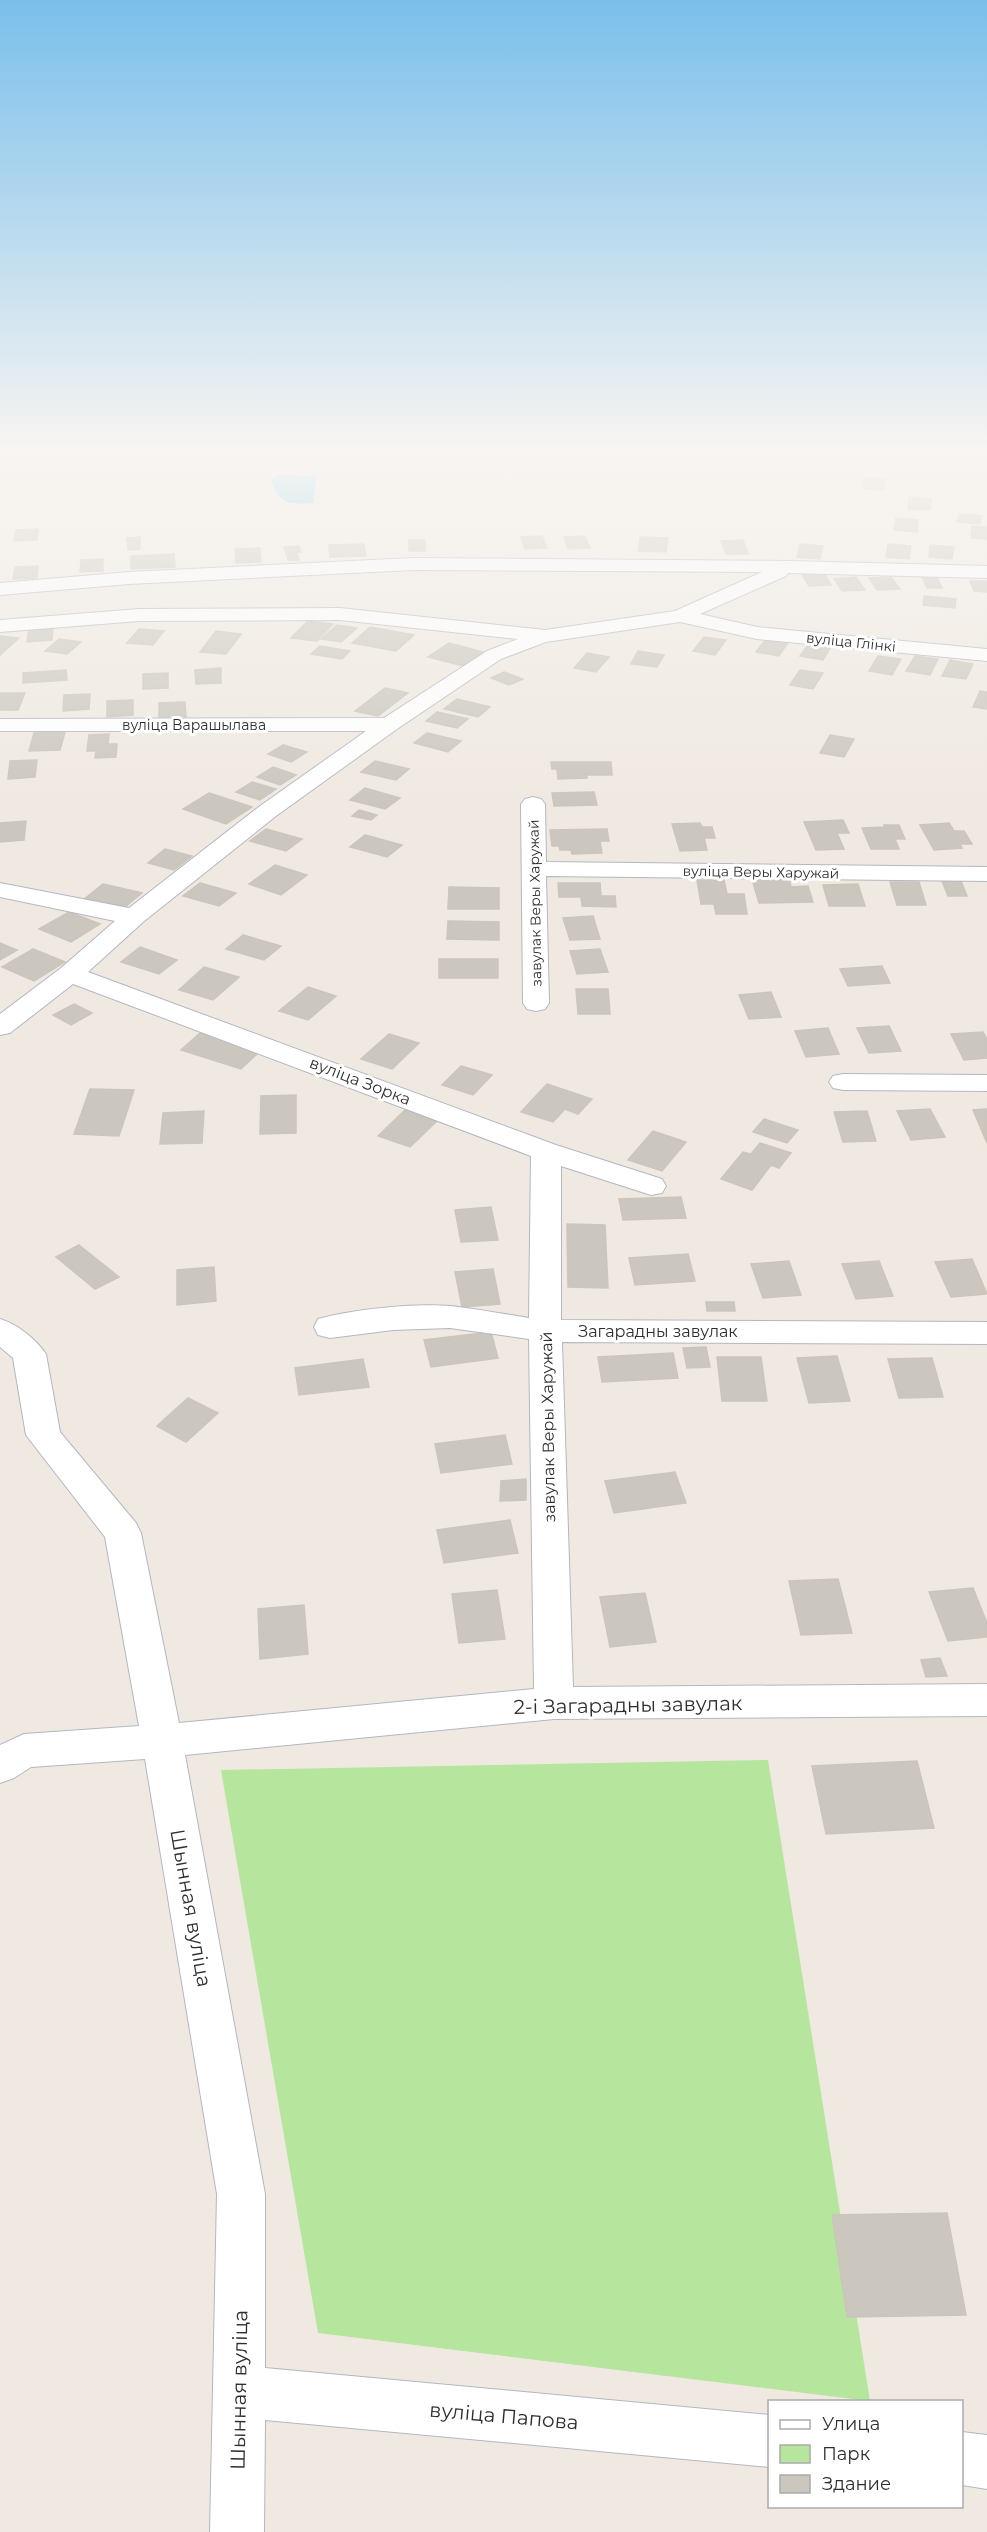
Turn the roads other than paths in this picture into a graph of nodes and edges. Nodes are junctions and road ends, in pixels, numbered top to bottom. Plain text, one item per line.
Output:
1 (308, 569) edge
2 (785, 569) edge
3 (875, 569) edge
4 (987, 572) edge
5 (0, 590) edge
6 (680, 616) junction
7 (0, 626) edge
8 (545, 636) junction
9 (987, 655) edge
10 (389, 724) junction
11 (0, 725) edge
12 (533, 804) dead end
13 (536, 869) junction
14 (987, 874) edge
15 (0, 890) edge
16 (134, 917) junction
17 (70, 974) junction
18 (536, 1003) dead end
19 (0, 1027) edge
20 (843, 1082) dead end
21 (987, 1083) edge
22 (546, 1151) junction
23 (651, 1186) dead end
24 (330, 1327) dead end
25 (0, 1330) edge
26 (545, 1331) junction
27 (987, 1333) edge
28 (987, 1700) edge
29 (554, 1703) junction
30 (162, 1741) junction
31 (0, 1766) edge
32 (239, 2392) junction
33 (768, 2441) edge
34 (963, 2459) edge
35 (987, 2462) edge
36 (237, 2532) edge

1 - 5 street
2 - 6 street
3 - 4 street
6 - 8 street
6 - 9 street, вуліца Глінкі
7 - 8 street
8 - 10 street
10 - 11 street, вуліца Варашылава
10 - 16 street
12 - 13 street, завулак Веры Харужай
13 - 14 street, вуліца Веры Харужай
13 - 18 street, завулак Веры Харужай
15 - 16 street
16 - 17 street
17 - 19 street
17 - 22 street, вуліца Зорка
20 - 21 street
22 - 23 street, вуліца Зорка
22 - 26 street, завулак Веры Харужай
24 - 26 street, Загарадны завулак
25 - 30 street, Шынная вуліца
26 - 27 street, Загарадны завулак
26 - 29 street, завулак Веры Харужай
28 - 29 street, 2-і Загарадны завулак
29 - 30 street, 2-і Загарадны завулак
30 - 31 street, 2-і Загарадны завулак
30 - 32 street, Шынная вуліца
32 - 33 street, вуліца Папова
32 - 36 street, Шынная вуліца
34 - 35 street

